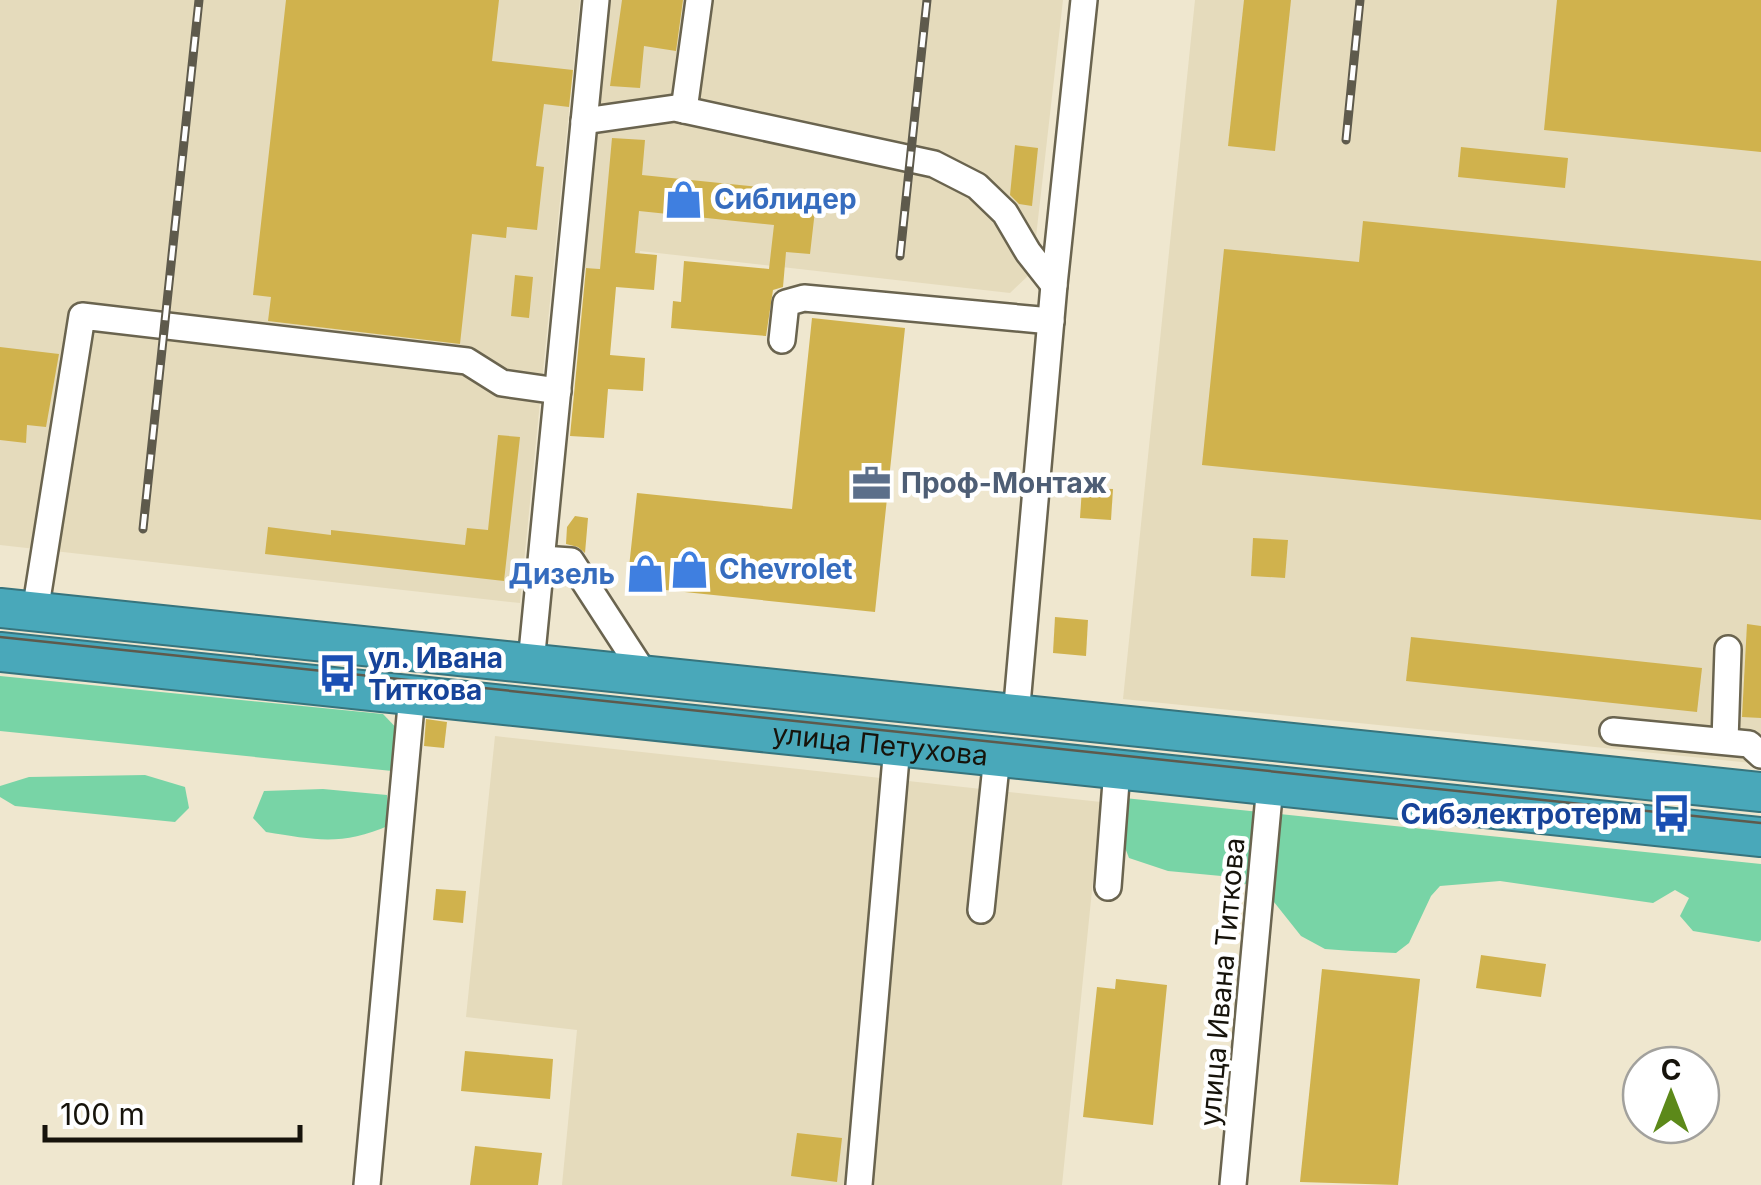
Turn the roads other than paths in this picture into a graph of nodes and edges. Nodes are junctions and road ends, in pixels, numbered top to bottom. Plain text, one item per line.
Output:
1 (596, 0) edge
2 (698, 0) edge
3 (1084, 0) edge
4 (684, 110) junction
5 (584, 121) junction
6 (1054, 285) junction
7 (1051, 321) junction
8 (782, 340) dead end
9 (558, 391) junction
10 (542, 558) junction
11 (18, 610) edge
12 (161, 624) junction
13 (304, 639) junction
14 (1728, 649) dead end
15 (0, 652) edge
16 (531, 663) junction
17 (160, 669) junction
18 (645, 674) junction
19 (298, 683) junction
20 (412, 695) junction
21 (1016, 716) junction
22 (1613, 731) dead end
23 (1726, 741) junction
24 (898, 746) junction
25 (1761, 755) edge
26 (996, 756) junction
27 (1117, 769) junction
28 (1270, 785) junction
29 (1761, 792) edge
30 (1761, 836) edge
31 (1108, 887) dead end
32 (981, 910) dead end
33 (367, 1185) edge
34 (860, 1185) edge
35 (1233, 1185) edge

1 - 5 street
2 - 4 street
3 - 6 street
4 - 5 street
4 - 6 street
5 - 9 street
6 - 7 street
7 - 8 street
7 - 21 street
9 - 10 street
9 - 11 street
10 - 16 street
10 - 18 street
11 - 12 highway, улица Петухова
12 - 13 highway, улица Петухова
12 - 17 highway
13 - 16 highway, улица Петухова
13 - 19 highway
14 - 23 street
15 - 17 highway, улица Петухова
16 - 18 highway, улица Петухова
17 - 19 highway, улица Петухова
18 - 21 highway, улица Петухова
19 - 20 highway, улица Петухова
20 - 24 highway, улица Петухова
20 - 33 street
21 - 29 highway, улица Петухова
22 - 23 street
23 - 25 street
24 - 26 highway, улица Петухова
24 - 34 street
26 - 27 highway, улица Петухова
26 - 32 street
27 - 28 highway, улица Петухова
27 - 31 street
28 - 30 highway, улица Петухова
28 - 35 street, улица Ивана Титкова

